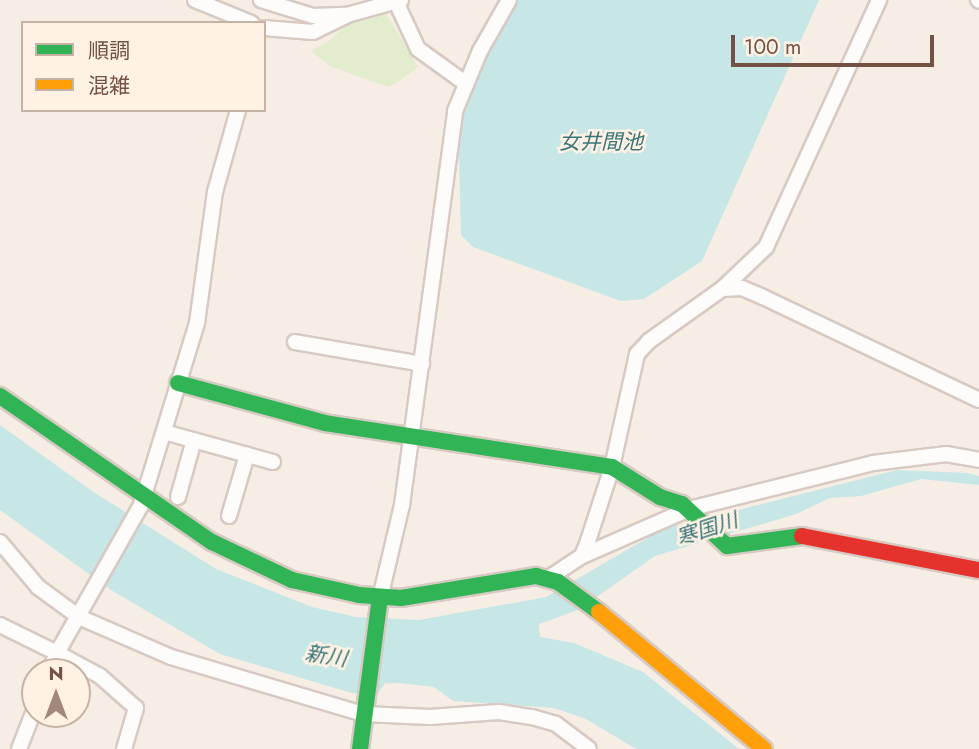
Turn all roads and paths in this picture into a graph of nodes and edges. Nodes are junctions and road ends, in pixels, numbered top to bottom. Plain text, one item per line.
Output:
1 (195, 0) edge
2 (261, 0) edge
3 (509, 0) edge
4 (879, 0) edge
5 (399, 2) edge
6 (347, 15) junction
7 (246, 21) edge
8 (266, 30) edge
9 (465, 83) junction
10 (237, 112) edge
11 (722, 289) junction
12 (295, 342) dead end
13 (422, 364) junction
14 (178, 383) junction
15 (0, 396) edge
16 (979, 400) edge
17 (164, 432) junction
18 (413, 434) junction
19 (194, 440) junction
20 (247, 455) junction
21 (979, 460) edge
22 (272, 462) dead end
23 (612, 467) junction
24 (178, 497) dead end
25 (143, 500) junction
26 (692, 512) junction
27 (229, 516) dead end
28 (0, 542) edge
29 (582, 556) junction
30 (979, 570) edge
31 (553, 581) junction
32 (380, 602) junction
33 (79, 617) junction
34 (0, 625) edge
35 (57, 653) junction
36 (55, 658) edge
37 (365, 709) junction
38 (27, 728) edge
39 (19, 749) edge
40 (124, 749) edge
41 (360, 749) edge
42 (589, 749) edge
43 (764, 749) edge

1 - 7 street
2 - 6 street
3 - 9 street
4 - 11 street
5 - 6 street
5 - 9 street
6 - 8 street
9 - 13 street
10 - 14 street
11 - 16 street
11 - 23 street
12 - 13 street
13 - 18 street
14 - 17 street
14 - 18 street
15 - 25 street
17 - 19 street
17 - 25 street
18 - 23 street
18 - 32 street
19 - 20 street
19 - 24 street
20 - 22 street
20 - 27 street
21 - 26 street
23 - 26 street
23 - 29 street
25 - 32 street
25 - 33 street
26 - 29 street
26 - 30 street
28 - 33 street
29 - 31 street
31 - 32 street
31 - 43 street
32 - 37 street
33 - 35 street
33 - 37 street
34 - 35 street
35 - 36 street
35 - 40 street
37 - 41 street
37 - 42 street
38 - 39 street

